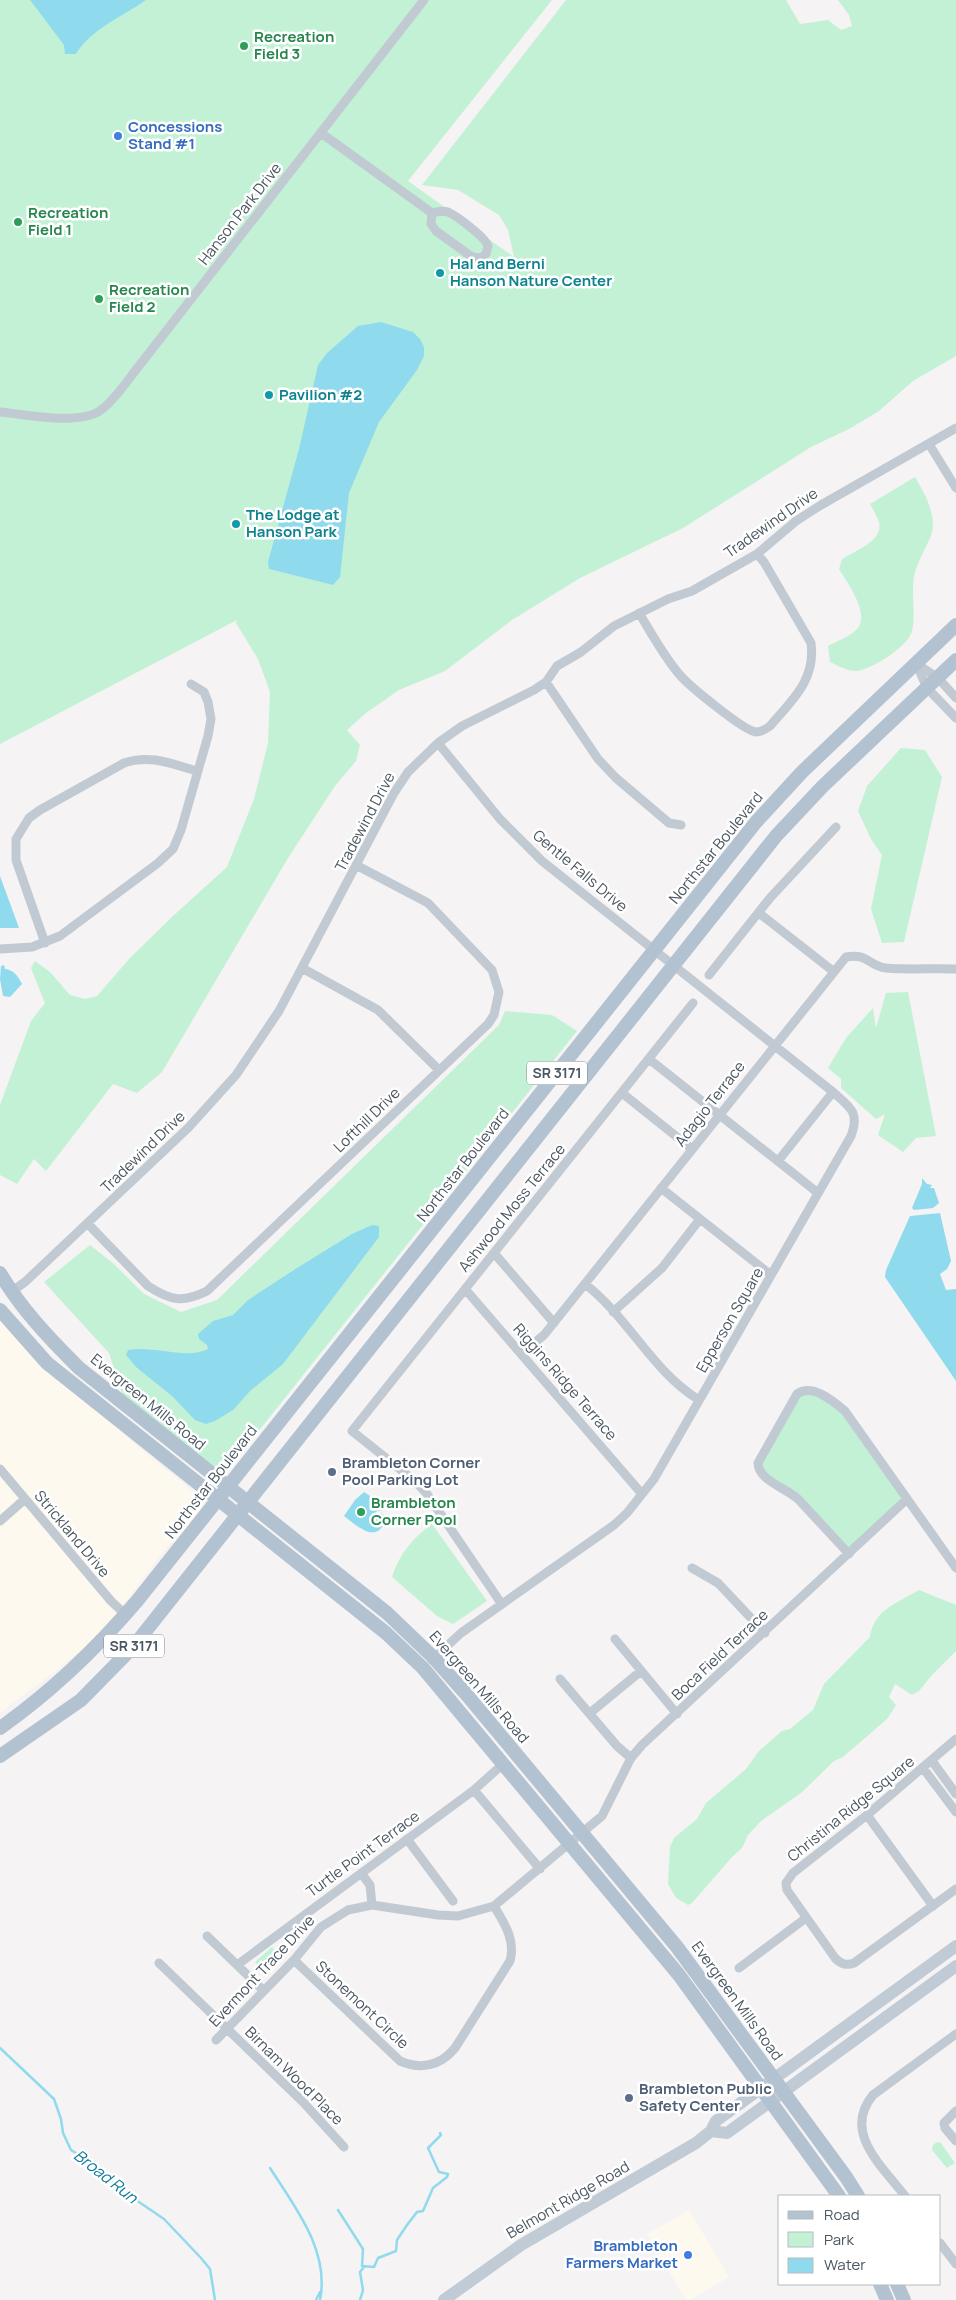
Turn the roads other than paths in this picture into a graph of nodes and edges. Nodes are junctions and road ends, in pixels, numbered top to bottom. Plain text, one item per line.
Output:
1 (424, 0) edge
2 (321, 133) junction
3 (432, 213) junction
4 (0, 412) edge
5 (956, 428) edge
6 (929, 444) junction
7 (956, 488) edge
8 (757, 554) junction
9 (639, 613) junction
10 (956, 625) edge
11 (956, 660) edge
12 (916, 663) junction
13 (938, 678) junction
14 (546, 682) junction
15 (192, 684) dead end
16 (927, 688) junction
17 (956, 698) edge
18 (956, 718) edge
19 (438, 743) junction
20 (197, 771) junction
21 (681, 825) dead end
22 (836, 827) dead end
23 (356, 865) junction
24 (759, 913) junction
25 (45, 943) junction
26 (0, 948) edge
27 (654, 950) junction
28 (674, 966) junction
29 (302, 968) junction
30 (956, 969) edge
31 (833, 971) junction
32 (709, 975) dead end
33 (694, 1003) dead end
34 (774, 1046) junction
35 (649, 1059) junction
36 (439, 1070) junction
37 (833, 1092) junction
38 (622, 1093) junction
39 (718, 1115) junction
40 (692, 1149) junction
41 (778, 1161) junction
42 (661, 1188) junction
43 (818, 1193) junction
44 (700, 1219) junction
45 (88, 1224) junction
46 (494, 1253) junction
47 (0, 1273) edge
48 (771, 1275) junction
49 (585, 1284) junction
50 (465, 1289) junction
51 (6, 1290) edge
52 (0, 1303) edge
53 (0, 1310) edge
54 (614, 1312) junction
55 (554, 1323) junction
56 (522, 1352) junction
57 (79, 1368) junction
58 (700, 1400) junction
59 (0, 1469) edge
60 (228, 1487) junction
61 (642, 1494) junction
62 (26, 1499) junction
63 (217, 1500) junction
64 (907, 1500) junction
65 (248, 1503) junction
66 (238, 1516) junction
67 (0, 1521) edge
68 (849, 1554) junction
69 (692, 1568) dead end
70 (956, 1568) edge
71 (501, 1603) junction
72 (126, 1615) junction
73 (765, 1632) junction
74 (615, 1639) dead end
75 (434, 1658) junction
76 (423, 1668) junction
77 (641, 1671) junction
78 (560, 1678) dead end
79 (590, 1713) junction
80 (677, 1714) junction
81 (0, 1728) edge
82 (956, 1739) edge
83 (2, 1751) edge
84 (631, 1758) junction
85 (932, 1761) junction
86 (503, 1764) junction
87 (923, 1768) junction
88 (474, 1790) junction
89 (956, 1794) edge
90 (956, 1812) edge
91 (867, 1814) junction
92 (582, 1834) junction
93 (407, 1839) junction
94 (570, 1844) junction
95 (540, 1869) junction
96 (361, 1873) junction
97 (956, 1889) edge
98 (453, 1901) dead end
99 (372, 1905) junction
100 (494, 1906) junction
101 (933, 1906) junction
102 (806, 1918) junction
103 (207, 1936) dead end
104 (956, 1946) edge
105 (294, 1960) junction
106 (159, 1963) dead end
107 (236, 1964) junction
108 (956, 1966) edge
109 (739, 1968) dead end
110 (264, 1991) junction
111 (227, 2028) junction
112 (956, 2034) edge
113 (216, 2040) dead end
114 (774, 2078) junction
115 (761, 2088) junction
116 (783, 2091) junction
117 (771, 2100) junction
118 (956, 2111) edge
119 (711, 2131) junction
120 (956, 2141) edge
121 (344, 2147) dead end
122 (838, 2195) edge
123 (857, 2195) edge
124 (904, 2195) edge
125 (941, 2244) edge
126 (956, 2264) edge
127 (880, 2285) edge
128 (897, 2285) edge
129 (444, 2300) edge
130 (887, 2300) edge
131 (904, 2300) edge

1 - 2 street, Hanson Park Drive
2 - 3 street
2 - 4 street, Hanson Park Drive
3 - 3 street
5 - 6 street, Tradewind Drive
6 - 7 street
6 - 8 street, Tradewind Drive
8 - 9 street, Tradewind Drive
8 - 9 street
9 - 14 street, Tradewind Drive
10 - 12 main road, Northstar Boulevard / SR 3171
11 - 13 main road, SR 3171
12 - 13 street
12 - 16 street
12 - 27 main road, Northstar Boulevard / SR 3171
13 - 16 main road, SR 3171
13 - 17 street
14 - 19 street, Tradewind Drive
14 - 21 street
15 - 20 street
16 - 18 street
16 - 28 main road, SR 3171
19 - 23 street, Tradewind Drive
19 - 27 street, Gentle Falls Drive
20 - 25 street
20 - 25 street
22 - 24 street
23 - 29 street, Tradewind Drive
23 - 36 street, Lofthill Drive
24 - 31 street
24 - 32 street
25 - 26 street
27 - 28 street, Gentle Falls Drive
27 - 60 main road, Northstar Boulevard / SR 3171
28 - 34 street, Epperson Square
28 - 65 main road, SR 3171
29 - 36 street
29 - 45 street, Tradewind Drive
30 - 31 street, Adagio Terrace
31 - 34 street, Adagio Terrace
33 - 35 street, Ashwood Moss Terrace
34 - 37 street, Epperson Square
34 - 39 street, Adagio Terrace
35 - 38 street, Ashwood Moss Terrace
35 - 39 street
36 - 45 street, Lofthill Drive
37 - 41 street
37 - 43 street, Epperson Square
38 - 40 street
38 - 46 street, Ashwood Moss Terrace
39 - 40 street, Adagio Terrace
39 - 41 street
40 - 42 street, Adagio Terrace
41 - 43 street
42 - 44 street
42 - 49 street, Adagio Terrace
43 - 48 street, Epperson Square
44 - 48 street
44 - 54 street
45 - 51 street, Tradewind Drive
46 - 50 street, Ashwood Moss Terrace
46 - 55 street
47 - 51 main road, Evergreen Mills Road
48 - 58 street, Epperson Square
49 - 54 street
49 - 55 street, Adagio Terrace
50 - 56 street, Riggins Ridge Terrace
50 - 71 street, Ashwood Moss Terrace
51 - 57 main road, Evergreen Mills Road
52 - 57 main road
53 - 63 main road, Evergreen Mills Road
54 - 58 street
55 - 56 street, Adagio Terrace
56 - 61 street, Riggins Ridge Terrace
57 - 60 main road, Evergreen Mills Road
58 - 61 street, Epperson Square
59 - 62 street, Strickland Drive
60 - 63 main road, Northstar Boulevard / SR 3171
60 - 65 main road, Evergreen Mills Road
61 - 71 street, Epperson Square
62 - 67 street
62 - 72 street, Strickland Drive
63 - 66 main road, Evergreen Mills Road
63 - 72 main road, Northstar Boulevard / SR 3171
64 - 68 street, Boca Field Terrace
64 - 68 street
64 - 70 street
65 - 66 main road, SR 3171
65 - 75 main road, Evergreen Mills Road
66 - 76 main road, Evergreen Mills Road
66 - 83 main road, SR 3171
68 - 73 street, Boca Field Terrace
69 - 73 street
71 - 75 street, Epperson Square
72 - 81 main road, Northstar Boulevard / SR 3171
73 - 80 street, Boca Field Terrace
74 - 77 street
75 - 76 street, Epperson Square
75 - 92 main road, Evergreen Mills Road
76 - 86 main road, Evergreen Mills Road
77 - 79 street
77 - 80 street
78 - 79 street
79 - 84 street
80 - 84 street, Boca Field Terrace
82 - 85 street, Christina Ridge Square
84 - 92 street, Boca Field Terrace
85 - 87 street, Christina Ridge Square
85 - 89 street
86 - 88 street, Turtle Point Terrace
86 - 94 main road, Evergreen Mills Road
87 - 90 street
87 - 91 street, Christina Ridge Square
88 - 93 street, Turtle Point Terrace
88 - 95 street
91 - 101 street
91 - 102 street, Christina Ridge Square
92 - 94 street, Boca Field Terrace
92 - 114 main road, Evergreen Mills Road
93 - 96 street, Turtle Point Terrace
93 - 98 street
94 - 95 street, Evermont Trace Drive
94 - 115 main road, Evergreen Mills Road
95 - 100 street, Evermont Trace Drive
96 - 99 street
96 - 107 street, Turtle Point Terrace
97 - 101 street, Christina Ridge Square
99 - 100 street, Evermont Trace Drive
99 - 105 street, Evermont Trace Drive
100 - 105 street, Stonemont Circle
101 - 102 street, Christina Ridge Square
102 - 109 street
103 - 107 street
104 - 114 main road, Belmont Ridge Road
105 - 110 street, Evermont Trace Drive
106 - 111 street, Birnam Wood Place
107 - 110 street
108 - 116 main road, Belmont Ridge Road
110 - 111 street, Evermont Trace Drive
111 - 113 street, Evermont Trace Drive
111 - 121 street, Birnam Wood Place
112 - 124 street
114 - 115 main road, Belmont Ridge Road
114 - 116 main road, Evergreen Mills Road
115 - 117 main road, Evergreen Mills Road
115 - 119 main road, Belmont Ridge Road
116 - 117 main road, Belmont Ridge Road
116 - 123 main road, Evergreen Mills Road
117 - 119 main road, Belmont Ridge Road
117 - 122 main road, Evergreen Mills Road
118 - 120 street
119 - 129 main road, Belmont Ridge Road
125 - 126 street
127 - 130 main road
128 - 131 main road

